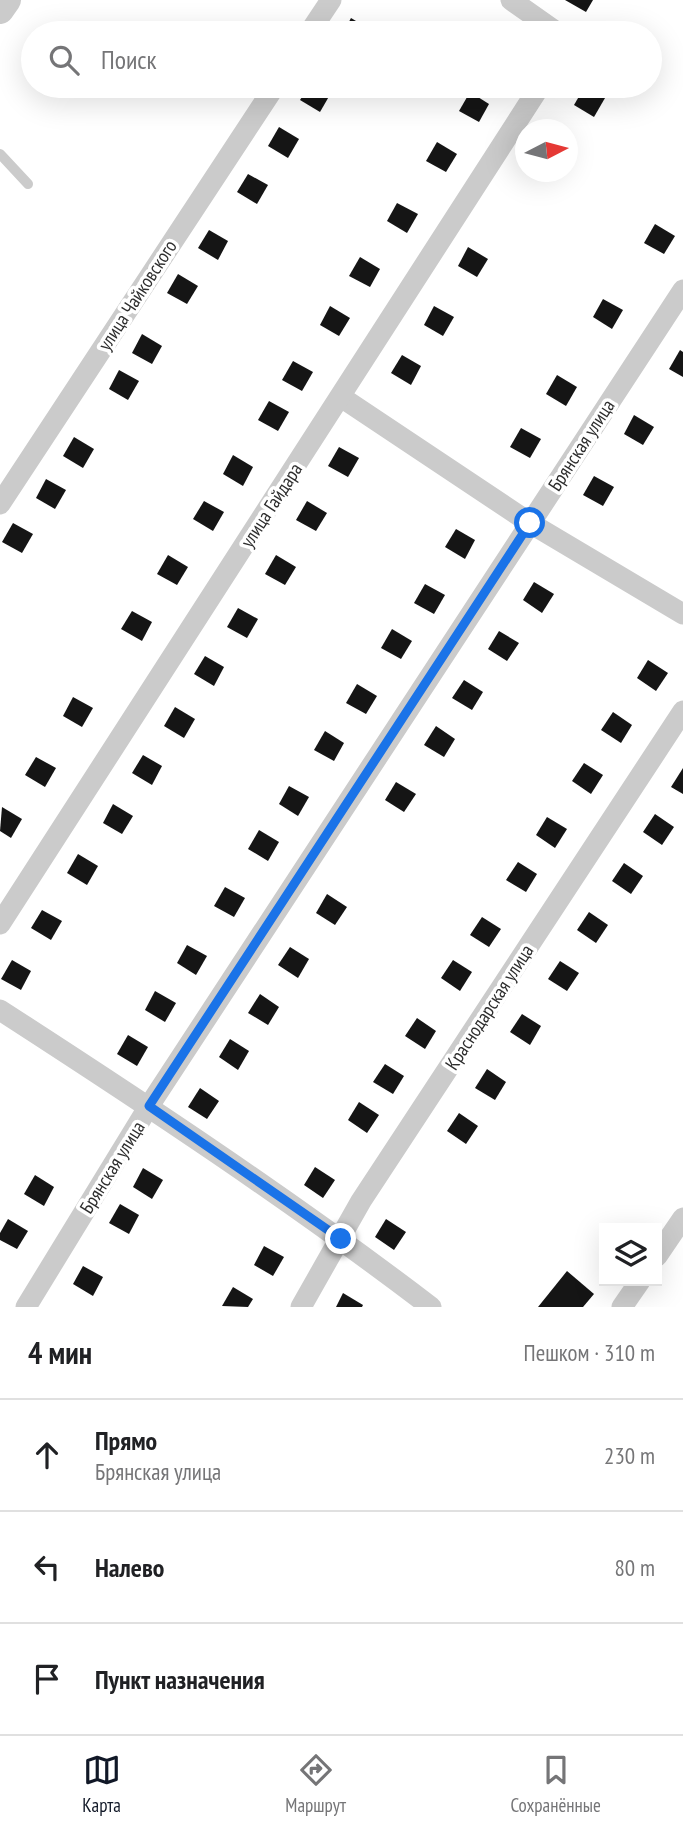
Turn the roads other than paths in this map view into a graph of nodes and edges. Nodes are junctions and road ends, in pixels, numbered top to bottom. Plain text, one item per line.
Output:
1 (6, 0) edge
2 (331, 0) edge
3 (510, 0) edge
4 (0, 10) edge
5 (317, 21) edge
6 (541, 21) edge
7 (267, 98) edge
8 (532, 98) edge
9 (0, 154) edge
10 (28, 184) dead end
11 (683, 290) edge
12 (341, 397) junction
13 (0, 503) edge
14 (530, 523) junction
15 (683, 614) edge
16 (683, 711) edge
17 (0, 924) edge
18 (0, 1010) edge
19 (149, 1106) junction
20 (683, 1218) edge
21 (341, 1239) junction
22 (662, 1249) edge
23 (637, 1286) edge
24 (26, 1307) edge
25 (301, 1307) edge
26 (431, 1307) edge
27 (622, 1307) edge

1 - 4 street
2 - 5 street
3 - 6 street
7 - 13 street, улица Чайковского
8 - 12 street, улица Гайдара
9 - 10 lane
11 - 14 street, Брянская улица
12 - 14 street
12 - 17 street, улица Гайдара
14 - 15 street
14 - 19 street, Брянская улица
16 - 21 street, Краснодарская улица
18 - 19 street
19 - 21 street
19 - 24 street, Брянская улица
20 - 22 street
21 - 25 street, Краснодарская улица
21 - 26 street
23 - 27 street

